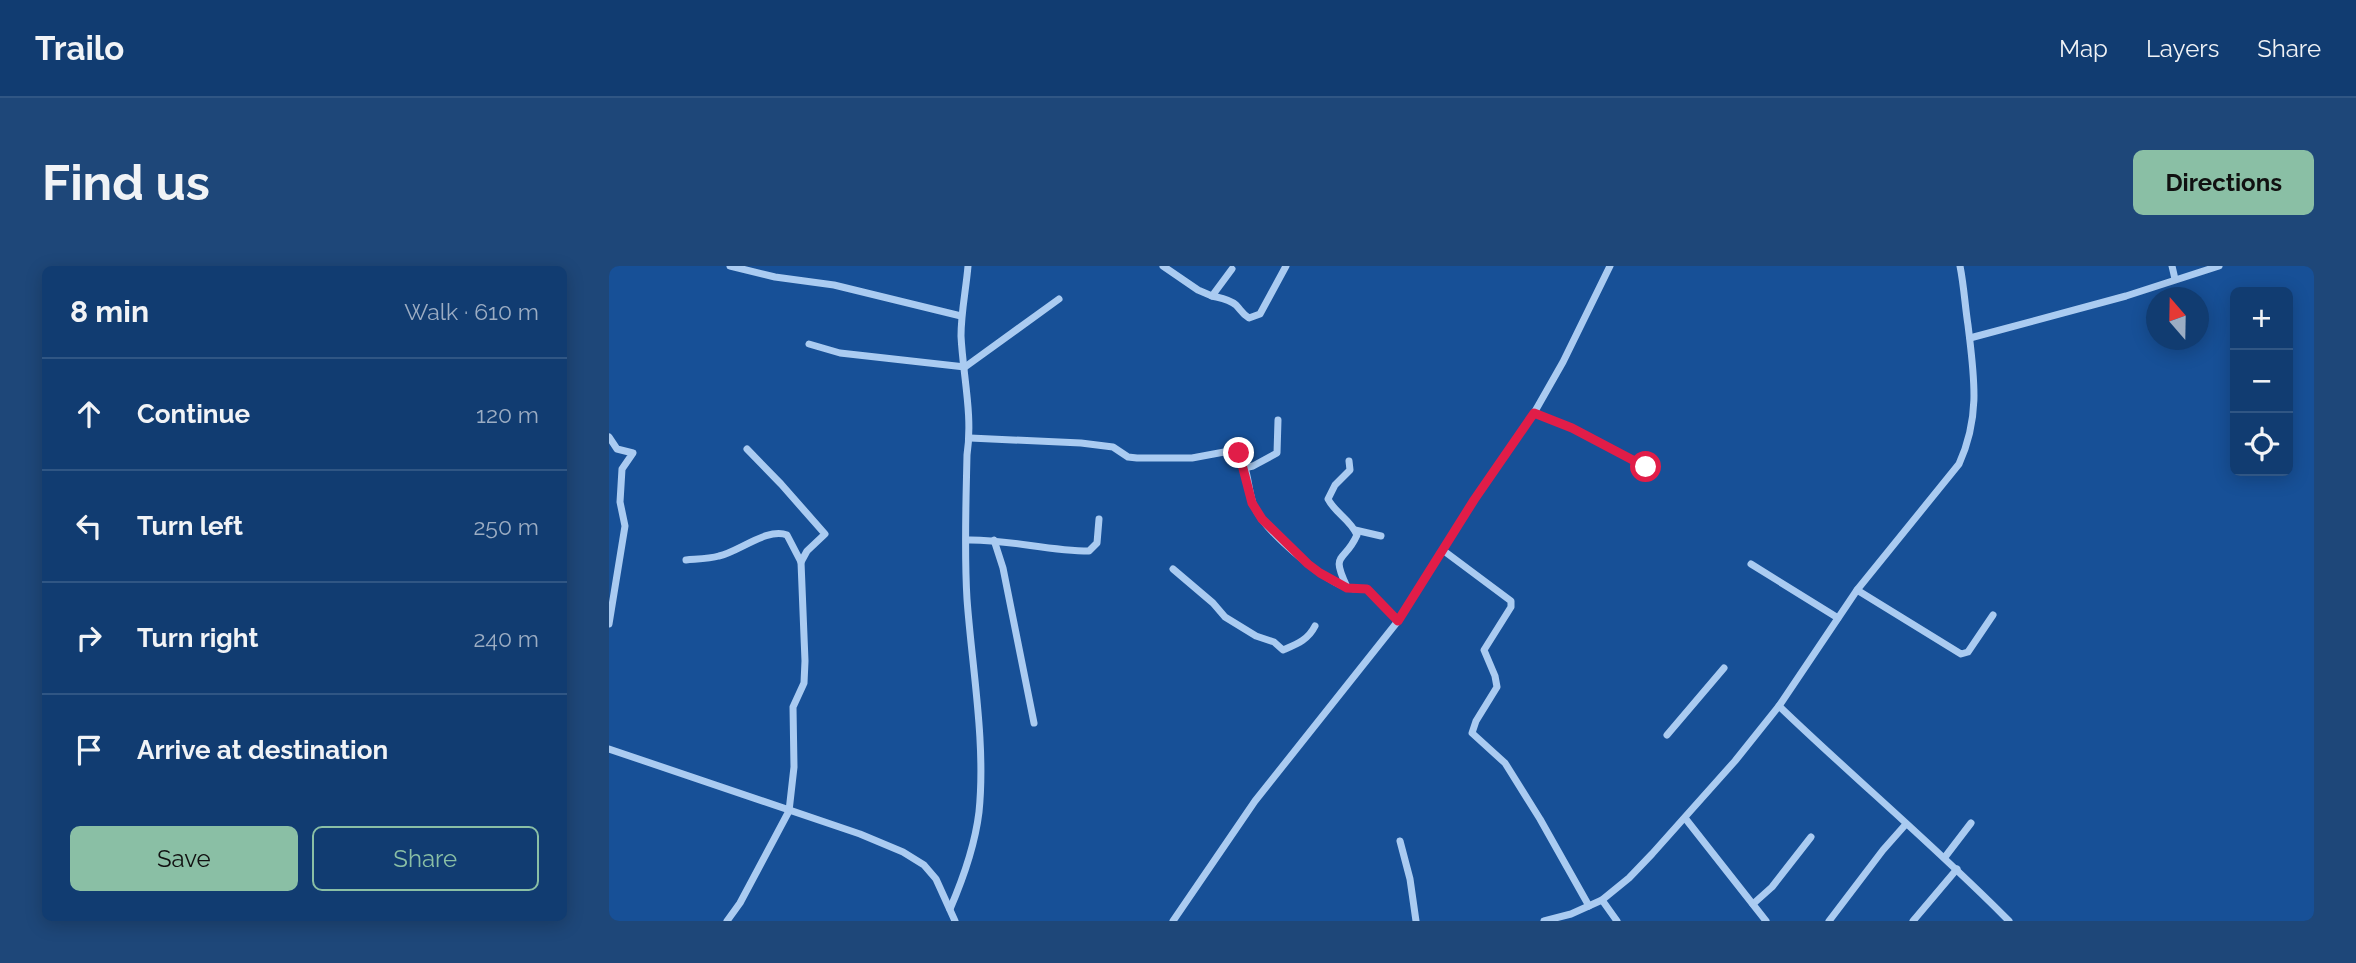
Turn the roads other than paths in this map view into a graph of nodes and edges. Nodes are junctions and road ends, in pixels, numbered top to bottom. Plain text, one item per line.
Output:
1 (730, 266) edge
2 (968, 266) edge
3 (1163, 266) edge
4 (1286, 266) edge
5 (1610, 266) edge
6 (1960, 266) edge
7 (2172, 266) edge
8 (2219, 266) edge
9 (1232, 269) dead end
10 (2175, 279) junction
11 (1212, 296) junction
12 (1059, 299) dead end
13 (961, 316) junction
14 (1969, 338) junction
15 (809, 345) dead end
16 (965, 367) junction
17 (1534, 413) junction
18 (1278, 420) dead end
19 (609, 436) edge
20 (969, 438) junction
21 (747, 449) dead end
22 (1349, 461) dead end
23 (1646, 467) dead end
24 (1244, 468) junction
25 (1099, 519) dead end
26 (1355, 530) junction
27 (1381, 536) dead end
28 (967, 540) junction
29 (994, 540) junction
30 (1444, 551) junction
31 (686, 560) dead end
32 (801, 562) junction
33 (1338, 564) junction
34 (1751, 564) dead end
35 (1173, 569) dead end
36 (1324, 575) junction
37 (1347, 588) junction
38 (1857, 590) junction
39 (1993, 615) dead end
40 (1838, 618) junction
41 (1398, 621) junction
42 (609, 624) edge
43 (1315, 626) dead end
44 (1724, 668) dead end
45 (1779, 706) junction
46 (1034, 723) dead end
47 (1667, 735) dead end
48 (609, 749) edge
49 (789, 811) junction
50 (1685, 818) junction
51 (1971, 822) dead end
52 (1906, 824) junction
53 (1811, 837) dead end
54 (1400, 841) dead end
55 (1945, 857) junction
56 (1957, 869) junction
57 (1602, 900) junction
58 (1753, 904) junction
59 (1589, 906) junction
60 (950, 909) junction
61 (727, 921) edge
62 (955, 921) edge
63 (1173, 921) edge
64 (1416, 921) edge
65 (1544, 921) edge
66 (1617, 921) edge
67 (1766, 921) edge
68 (1829, 921) edge
69 (1913, 921) edge
70 (2009, 921) edge

1 - 13 street
2 - 13 street
3 - 11 street
4 - 11 street
5 - 17 street
6 - 14 street
7 - 10 street
8 - 10 street
9 - 11 street
10 - 14 street
12 - 16 street
13 - 16 street
14 - 38 street
15 - 16 street
16 - 20 street
17 - 23 street
17 - 30 street
18 - 24 street
19 - 42 street
20 - 24 street
20 - 28 street
21 - 32 street
22 - 26 street
24 - 36 street
25 - 29 street
26 - 27 street
26 - 33 street
28 - 29 street
28 - 60 street
29 - 46 street
30 - 41 street
30 - 59 street
31 - 32 street
32 - 49 street
33 - 36 street
33 - 37 street
34 - 40 street
35 - 43 street
36 - 37 street
37 - 41 street
38 - 39 street
38 - 40 street
40 - 45 street
41 - 63 street
44 - 47 street
45 - 50 street
45 - 52 street
48 - 49 street
49 - 60 street
49 - 61 street
50 - 57 street
50 - 58 street
51 - 55 street
52 - 55 street
52 - 68 street
53 - 58 street
54 - 64 street
55 - 56 street
56 - 69 street
56 - 70 street
57 - 59 street
57 - 66 street
58 - 67 street
59 - 65 street
60 - 62 street

